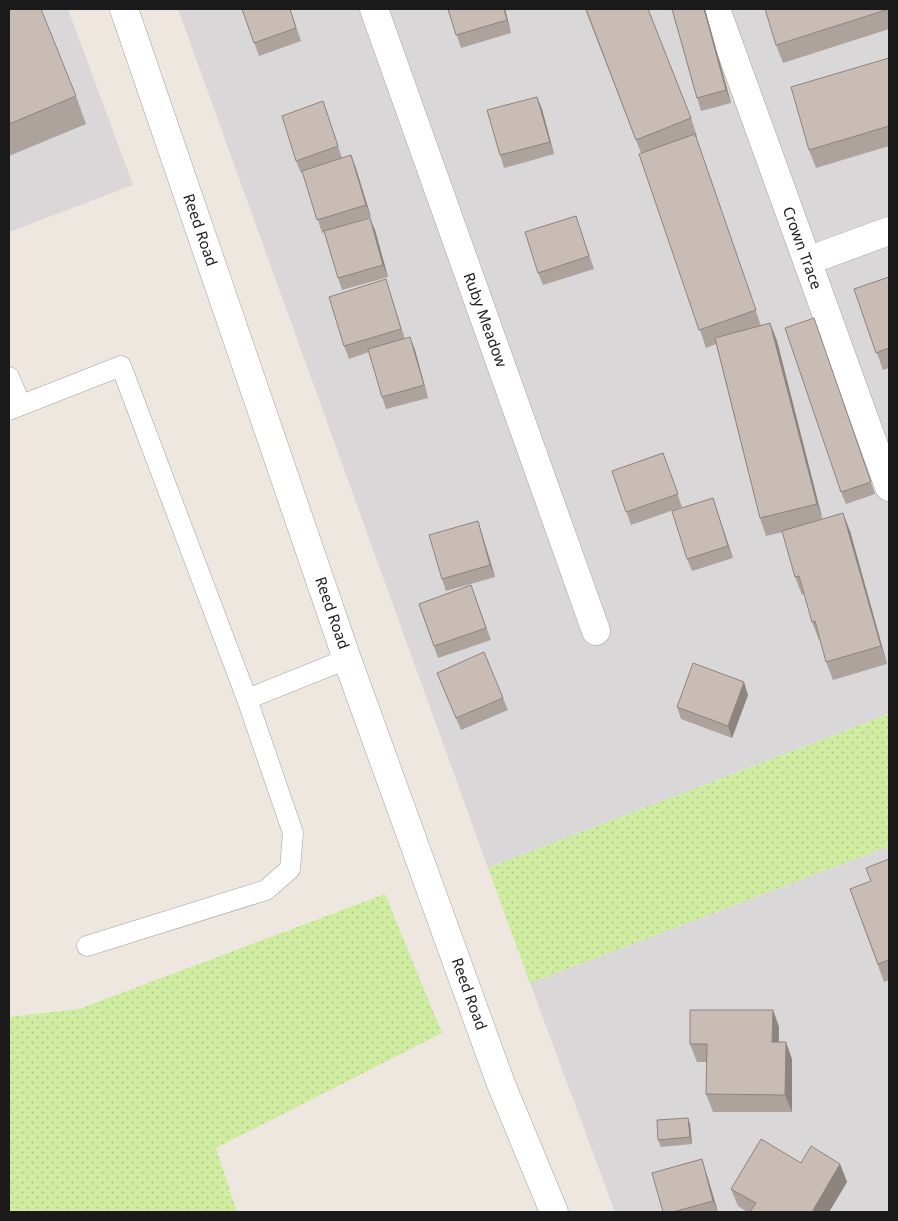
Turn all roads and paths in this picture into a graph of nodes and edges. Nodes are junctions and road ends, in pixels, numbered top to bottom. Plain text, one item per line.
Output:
1 (124, 9) edge
2 (374, 9) edge
3 (716, 9) edge
4 (889, 231) edge
5 (806, 261) junction
6 (9, 377) edge
7 (15, 408) edge
8 (889, 487) edge
9 (596, 630) dead end
10 (347, 659) junction
11 (247, 699) junction
12 (87, 946) dead end
13 (554, 1212) edge

1 - 10 street, Reed Road
2 - 9 street, Ruby Meadow
3 - 5 street, Crown Trace
4 - 5 street
5 - 8 street, Crown Trace
6 - 7 lane
7 - 11 lane
10 - 11 lane
10 - 13 street, Reed Road
11 - 12 lane

